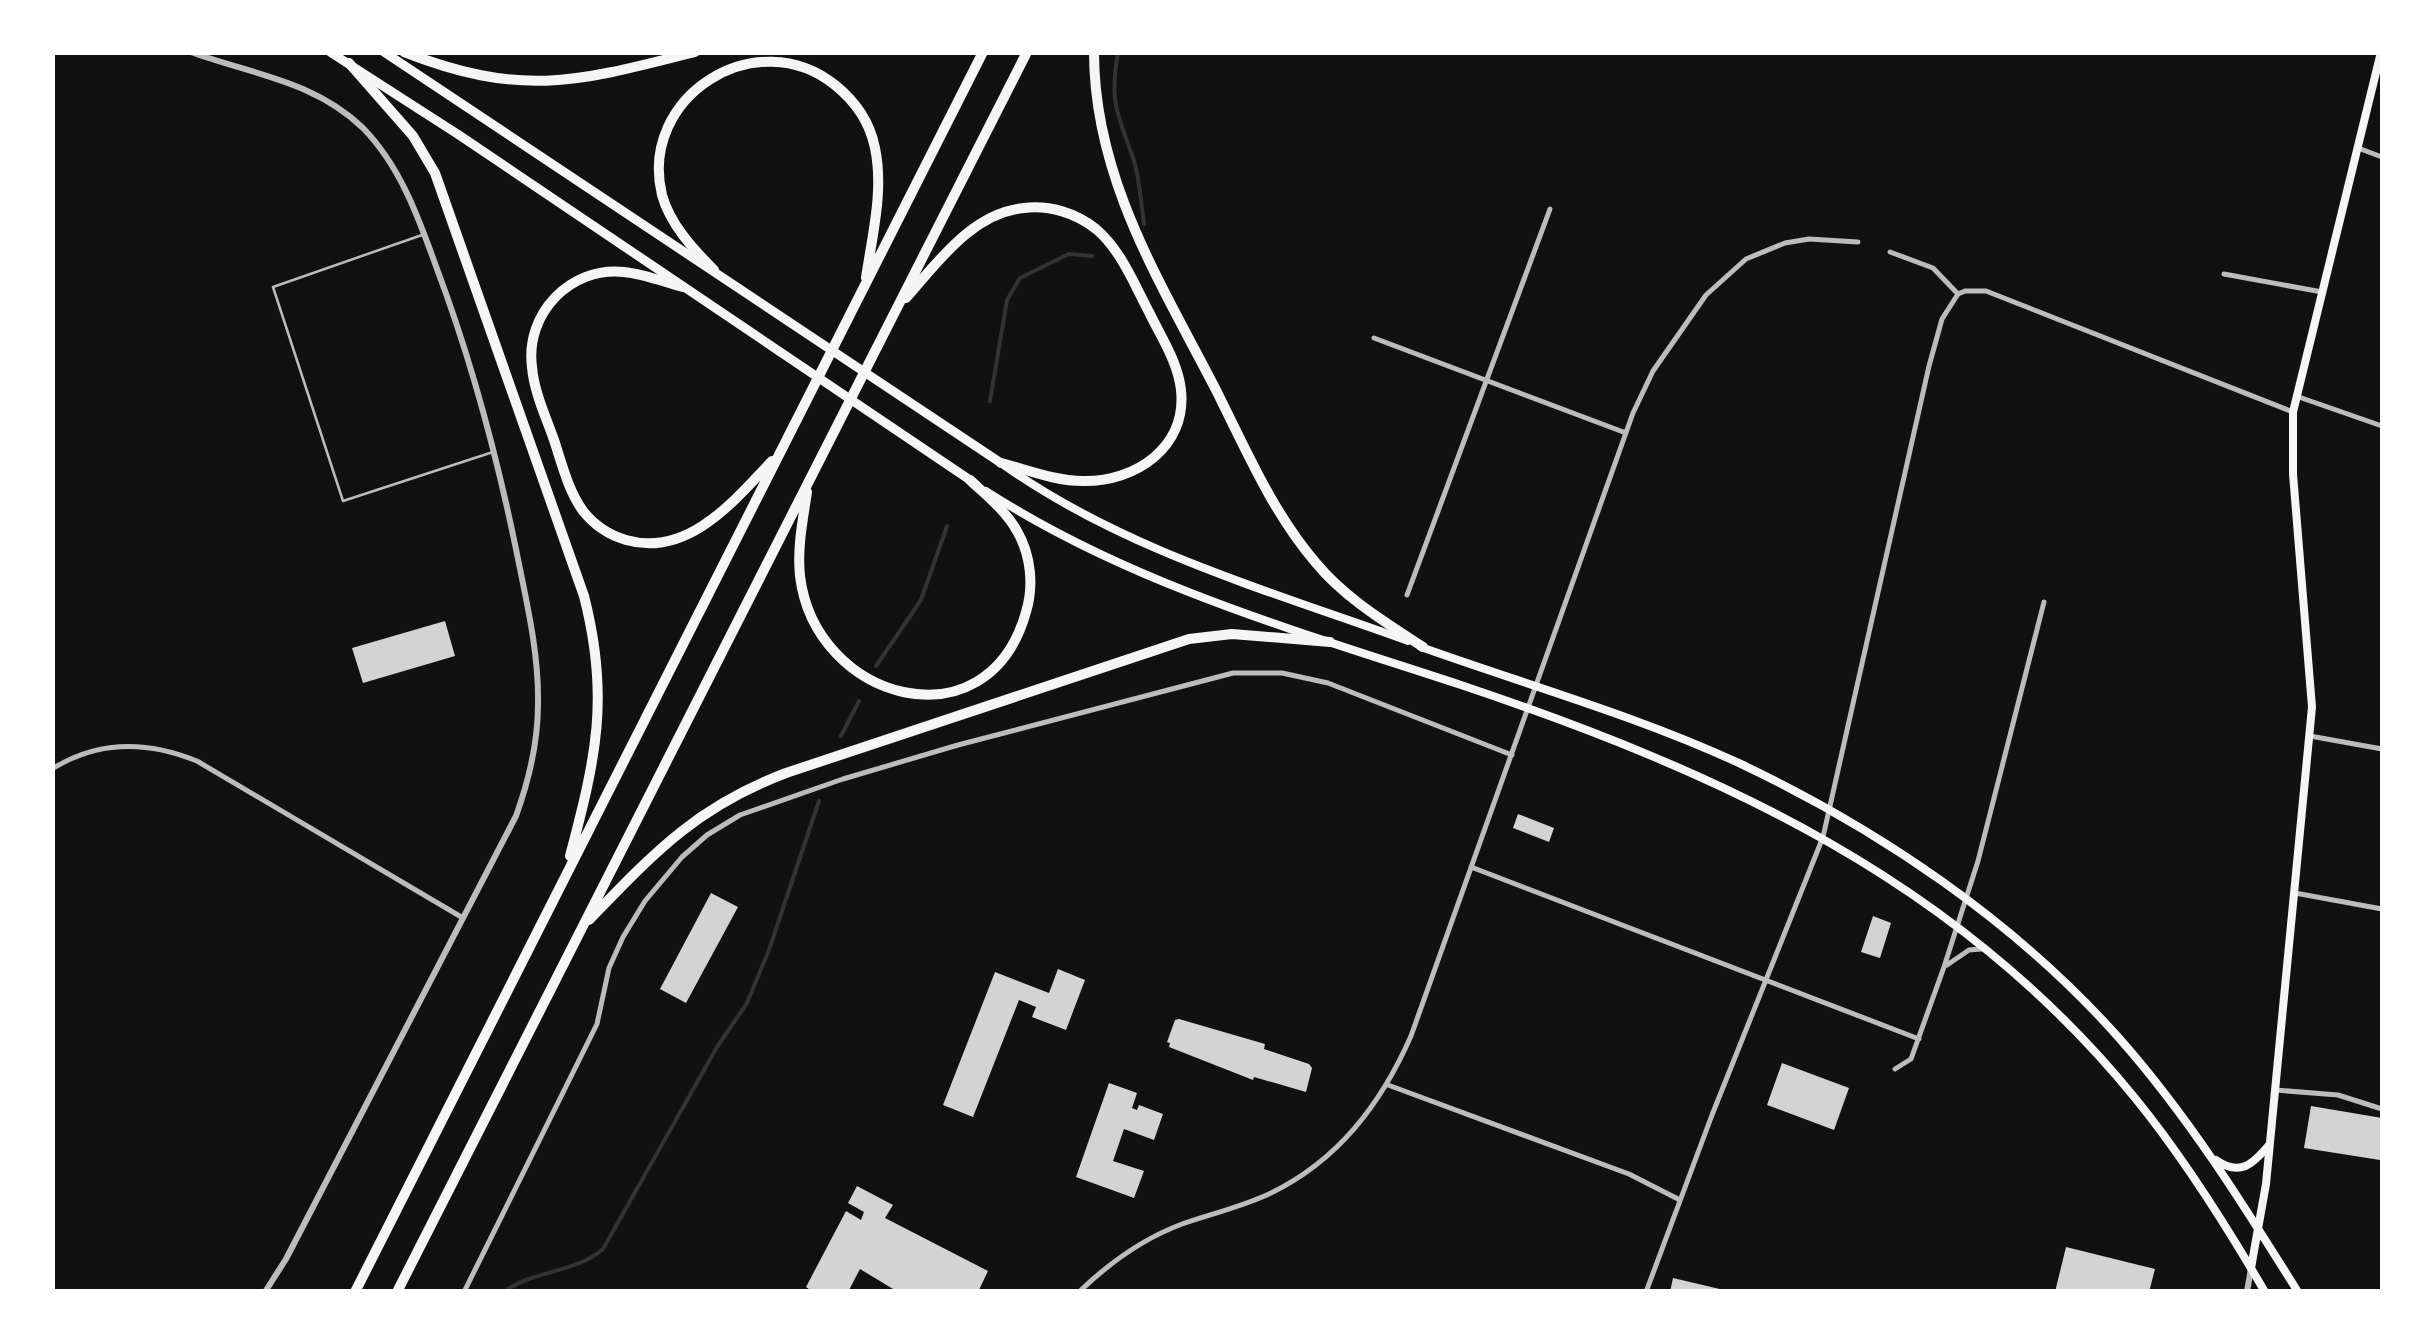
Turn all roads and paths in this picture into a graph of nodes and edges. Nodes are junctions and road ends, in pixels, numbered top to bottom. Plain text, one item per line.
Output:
1 (191, 52) edge
2 (330, 52) edge
3 (384, 52) edge
4 (404, 52) edge
5 (695, 52) edge
6 (983, 52) edge
7 (1027, 52) edge
8 (1094, 52) edge
9 (2381, 52) edge
10 (348, 63) junction
11 (2358, 148) junction
12 (2382, 157) edge
13 (1550, 208) dead end
14 (424, 234) junction
15 (1858, 242) dead end
16 (1890, 252) dead end
17 (714, 270) junction
18 (2224, 274) dead end
19 (683, 287) junction
20 (864, 288) junction
21 (2322, 292) junction
22 (1958, 294) junction
23 (896, 310) junction
24 (1374, 338) dead end
25 (1486, 379) junction
26 (2296, 396) junction
27 (2294, 412) junction
28 (2382, 426) edge
29 (1626, 434) junction
30 (494, 452) junction
31 (780, 453) junction
32 (1001, 463) junction
33 (809, 480) junction
34 (970, 480) junction
35 (1407, 595) dead end
36 (2044, 602) dead end
37 (1330, 642) junction
38 (1422, 648) junction
39 (1536, 688) junction
40 (1528, 710) junction
41 (2310, 736) junction
42 (2382, 749) edge
43 (1512, 755) junction
44 (52, 769) edge
45 (1830, 812) junction
46 (1823, 837) junction
47 (1471, 867) junction
48 (564, 877) junction
49 (2295, 893) junction
50 (1966, 900) junction
51 (2382, 908) edge
52 (463, 918) junction
53 (1957, 926) junction
54 (582, 928) junction
55 (1984, 948) junction
56 (1944, 967) junction
57 (1766, 978) junction
58 (1919, 1039) junction
59 (1895, 1069) dead end
60 (1388, 1085) junction
61 (2274, 1090) junction
62 (2382, 1108) edge
63 (2269, 1145) junction
64 (2207, 1152) junction
65 (1680, 1200) junction
66 (2258, 1229) junction
67 (2251, 1268) junction
68 (265, 1292) edge
69 (355, 1292) edge
70 (397, 1292) edge
71 (464, 1292) edge
72 (1079, 1292) edge
73 (1646, 1292) edge
74 (2247, 1292) edge
75 (2265, 1292) edge
76 (2298, 1292) edge

1 - 14 street
2 - 10 main road
3 - 17 main road
4 - 5 highway
6 - 20 highway
7 - 23 highway
8 - 38 highway
9 - 11 main road
10 - 19 main road
10 - 48 highway
11 - 12 street
11 - 21 main road
13 - 25 street
14 - 30 street
14 - 30 lane
15 - 29 street
16 - 22 street
17 - 20 highway
17 - 32 main road
18 - 21 street
19 - 31 highway
19 - 34 main road
20 - 31 highway
21 - 26 main road
22 - 27 street
22 - 45 street
23 - 32 highway
23 - 33 highway
24 - 25 street
25 - 29 street
25 - 35 street
26 - 27 main road
26 - 28 street
27 - 41 main road
29 - 39 street
30 - 52 street
31 - 48 highway
32 - 38 main road
33 - 34 highway
33 - 54 highway
34 - 37 main road
36 - 50 street
37 - 40 main road
37 - 54 highway
38 - 39 main road
39 - 40 street
39 - 45 main road
40 - 43 street
40 - 46 main road
41 - 42 street
41 - 49 main road
43 - 47 street
43 - 71 street
44 - 52 street
45 - 46 street
45 - 50 main road
46 - 53 main road
46 - 57 street
47 - 57 street
47 - 60 street
48 - 69 highway
49 - 51 street
49 - 61 main road
50 - 53 street
50 - 64 main road
52 - 68 street
53 - 55 main road
53 - 56 street
54 - 70 highway
55 - 56 street
55 - 67 main road
56 - 58 street
57 - 58 street
57 - 65 street
58 - 59 street
60 - 65 street
60 - 72 street
61 - 62 street
61 - 63 main road
63 - 64 main road
63 - 66 main road
64 - 66 main road
65 - 73 street
66 - 67 main road
66 - 76 main road
67 - 74 street
67 - 75 main road

